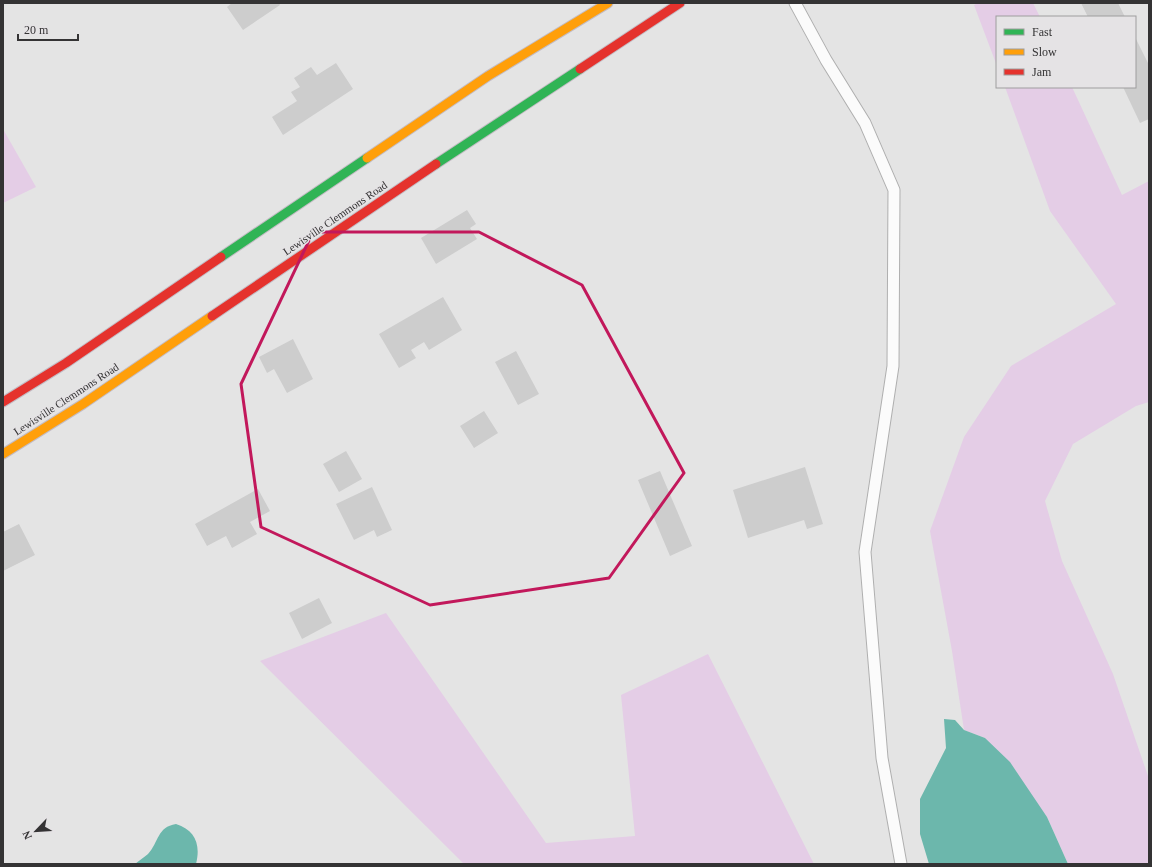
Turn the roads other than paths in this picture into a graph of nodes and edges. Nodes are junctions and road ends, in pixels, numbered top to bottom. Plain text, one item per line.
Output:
1 (608, 3) edge
2 (680, 3) edge
3 (795, 3) edge
4 (3, 402) edge
5 (3, 454) edge
6 (901, 864) edge

1 - 4 main road
2 - 5 main road, Lewisville Clemmons Road
3 - 6 lane

